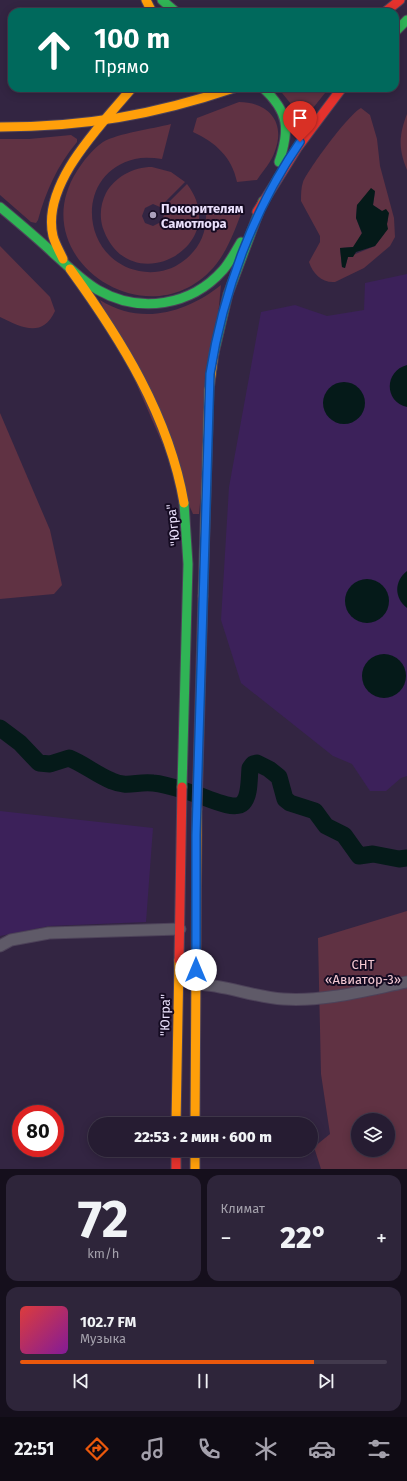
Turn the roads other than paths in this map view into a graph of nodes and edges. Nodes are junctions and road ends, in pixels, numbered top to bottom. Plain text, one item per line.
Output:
1 (162, 0) edge
2 (400, 0) edge
3 (171, 8) edge
4 (390, 8) edge
5 (407, 20) edge
6 (399, 28) edge
7 (129, 92) edge
8 (221, 92) edge
9 (267, 92) edge
10 (339, 92) edge
11 (103, 123) junction
12 (0, 127) edge
13 (263, 201) junction
14 (0, 207) edge
15 (70, 269) junction
16 (180, 929) junction
17 (0, 946) edge
18 (407, 982) edge
19 (196, 984) junction
20 (176, 1117) edge
21 (195, 1117) edge
22 (176, 1157) edge
23 (195, 1157) edge
24 (176, 1169) edge
25 (195, 1169) edge

1 - 3 main road
2 - 4 main road
5 - 6 main road
7 - 11 main road
8 - 11 main road
9 - 13 main road
10 - 13 main road
11 - 12 main road
11 - 15 main road
13 - 15 main road
13 - 19 main road
14 - 15 main road
15 - 16 main road, "Югра"
16 - 17 street
16 - 20 main road, "Югра"
18 - 19 street
19 - 21 main road
22 - 24 main road
23 - 25 main road

